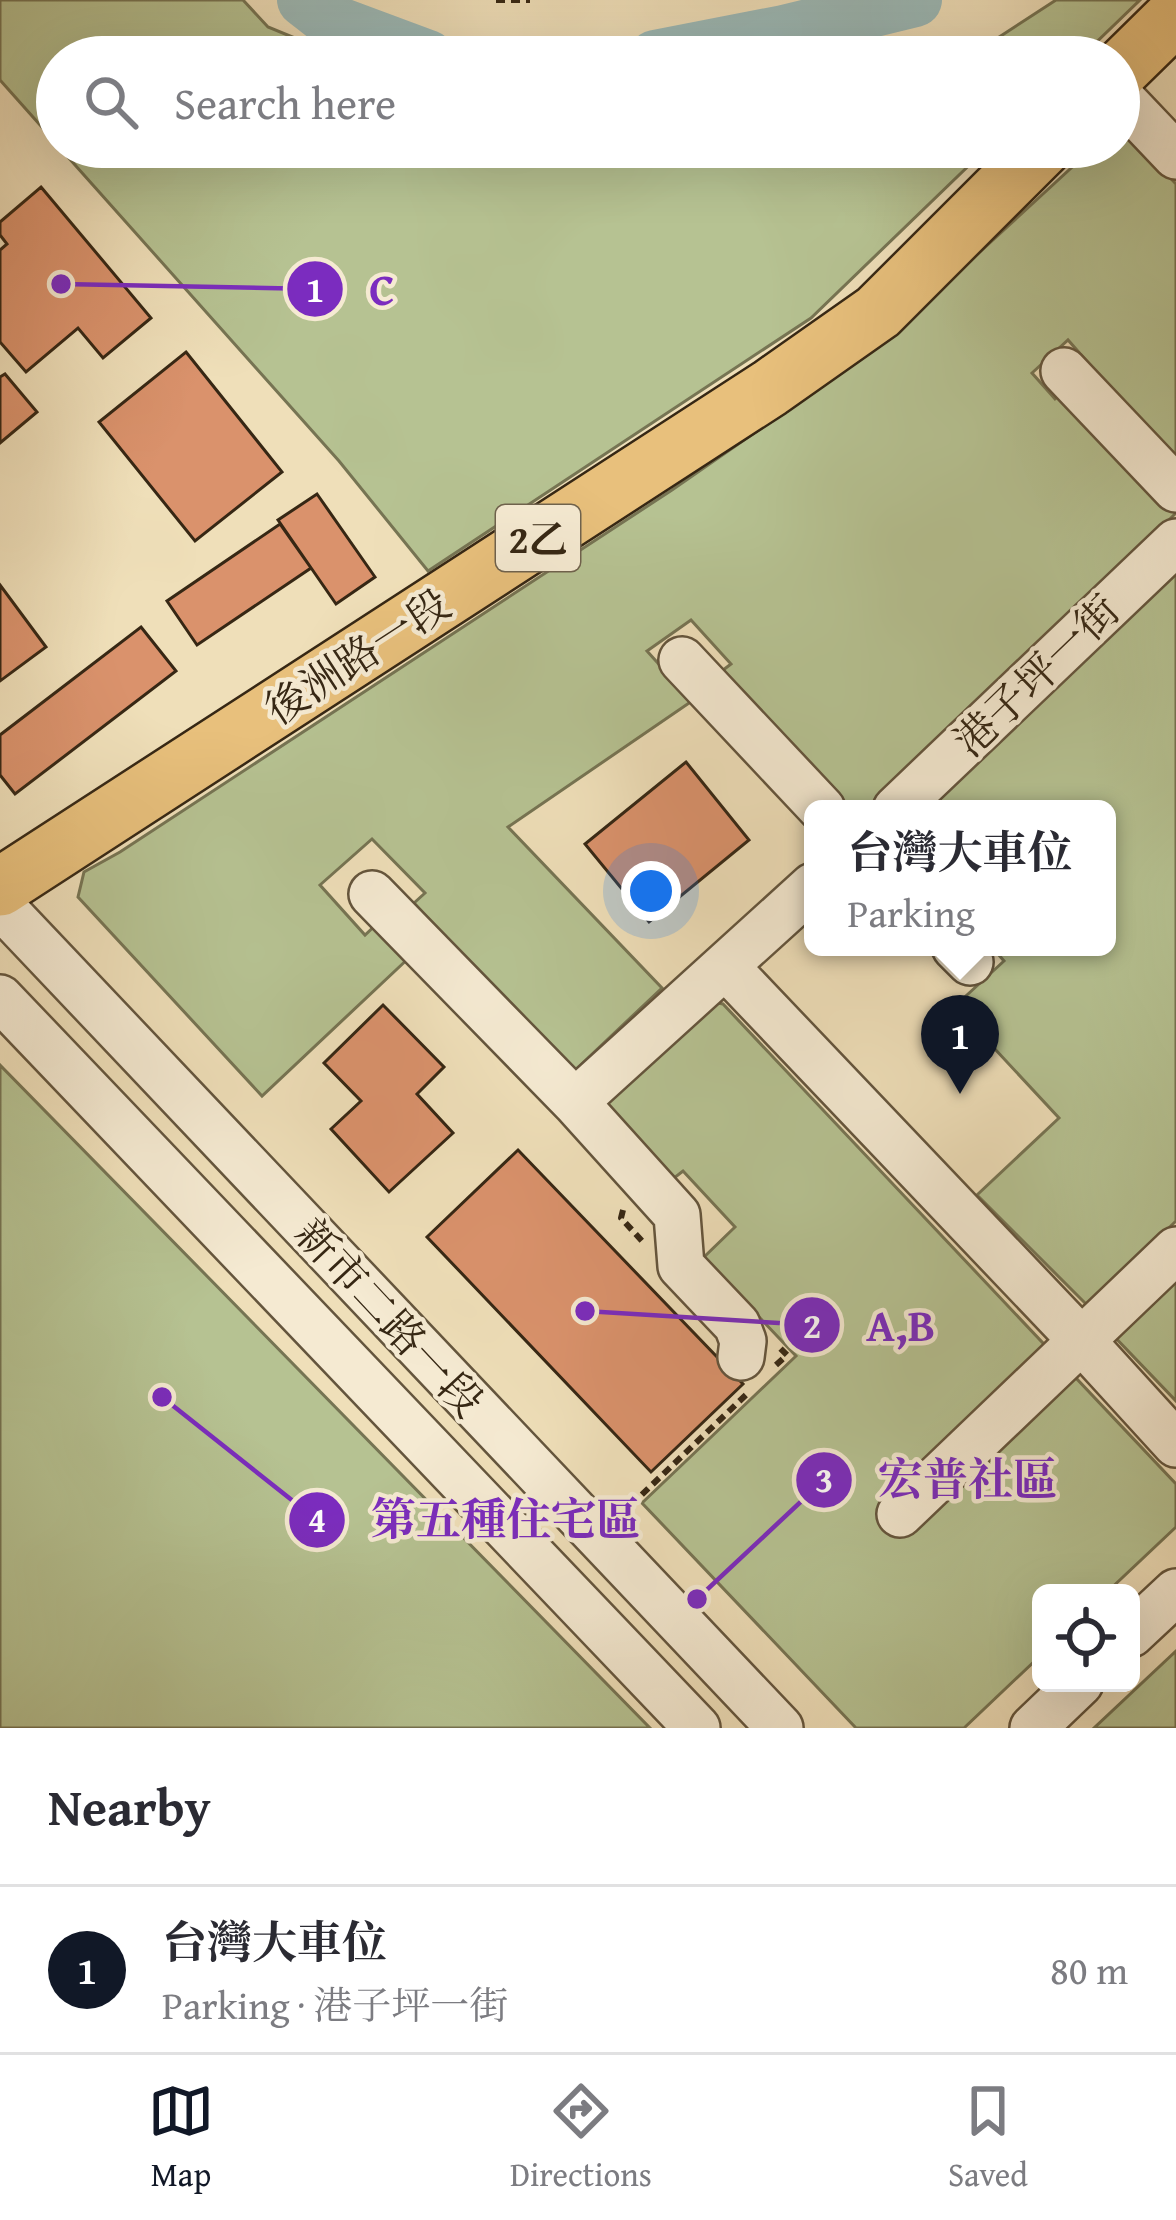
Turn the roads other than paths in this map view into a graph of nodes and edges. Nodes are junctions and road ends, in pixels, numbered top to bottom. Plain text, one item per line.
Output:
1 (1176, 15) edge
2 (1140, 50) edge
3 (1140, 118) edge
4 (1176, 156) edge
5 (1022, 168) edge
6 (1064, 371) dead end
7 (1176, 489) edge
8 (1176, 542) edge
9 (682, 660) dead end
10 (814, 800) edge
11 (905, 800) edge
12 (0, 887) edge
13 (372, 894) dead end
14 (804, 894) edge
15 (0, 905) edge
16 (724, 966) junction
17 (0, 998) edge
18 (575, 1102) junction
19 (1176, 1250) edge
20 (1081, 1340) junction
21 (760, 1363) road end
22 (1176, 1444) edge
23 (900, 1514) dead end
24 (1176, 1592) edge
25 (1140, 1626) edge
26 (1071, 1692) edge
27 (698, 1728) edge
28 (780, 1728) edge
29 (1033, 1728) edge

1 - 2 main road
3 - 4 street
5 - 12 main road, 後洲路一段 / 2乙
6 - 7 street
8 - 11 street, 港子坪一街
9 - 10 street
13 - 18 street
14 - 16 street
15 - 28 street, 新市二路一段
16 - 18 street
16 - 20 street
17 - 27 street, 新市二路一段
18 - 21 street
19 - 20 street
20 - 22 street
20 - 23 street
24 - 25 street
26 - 29 street

